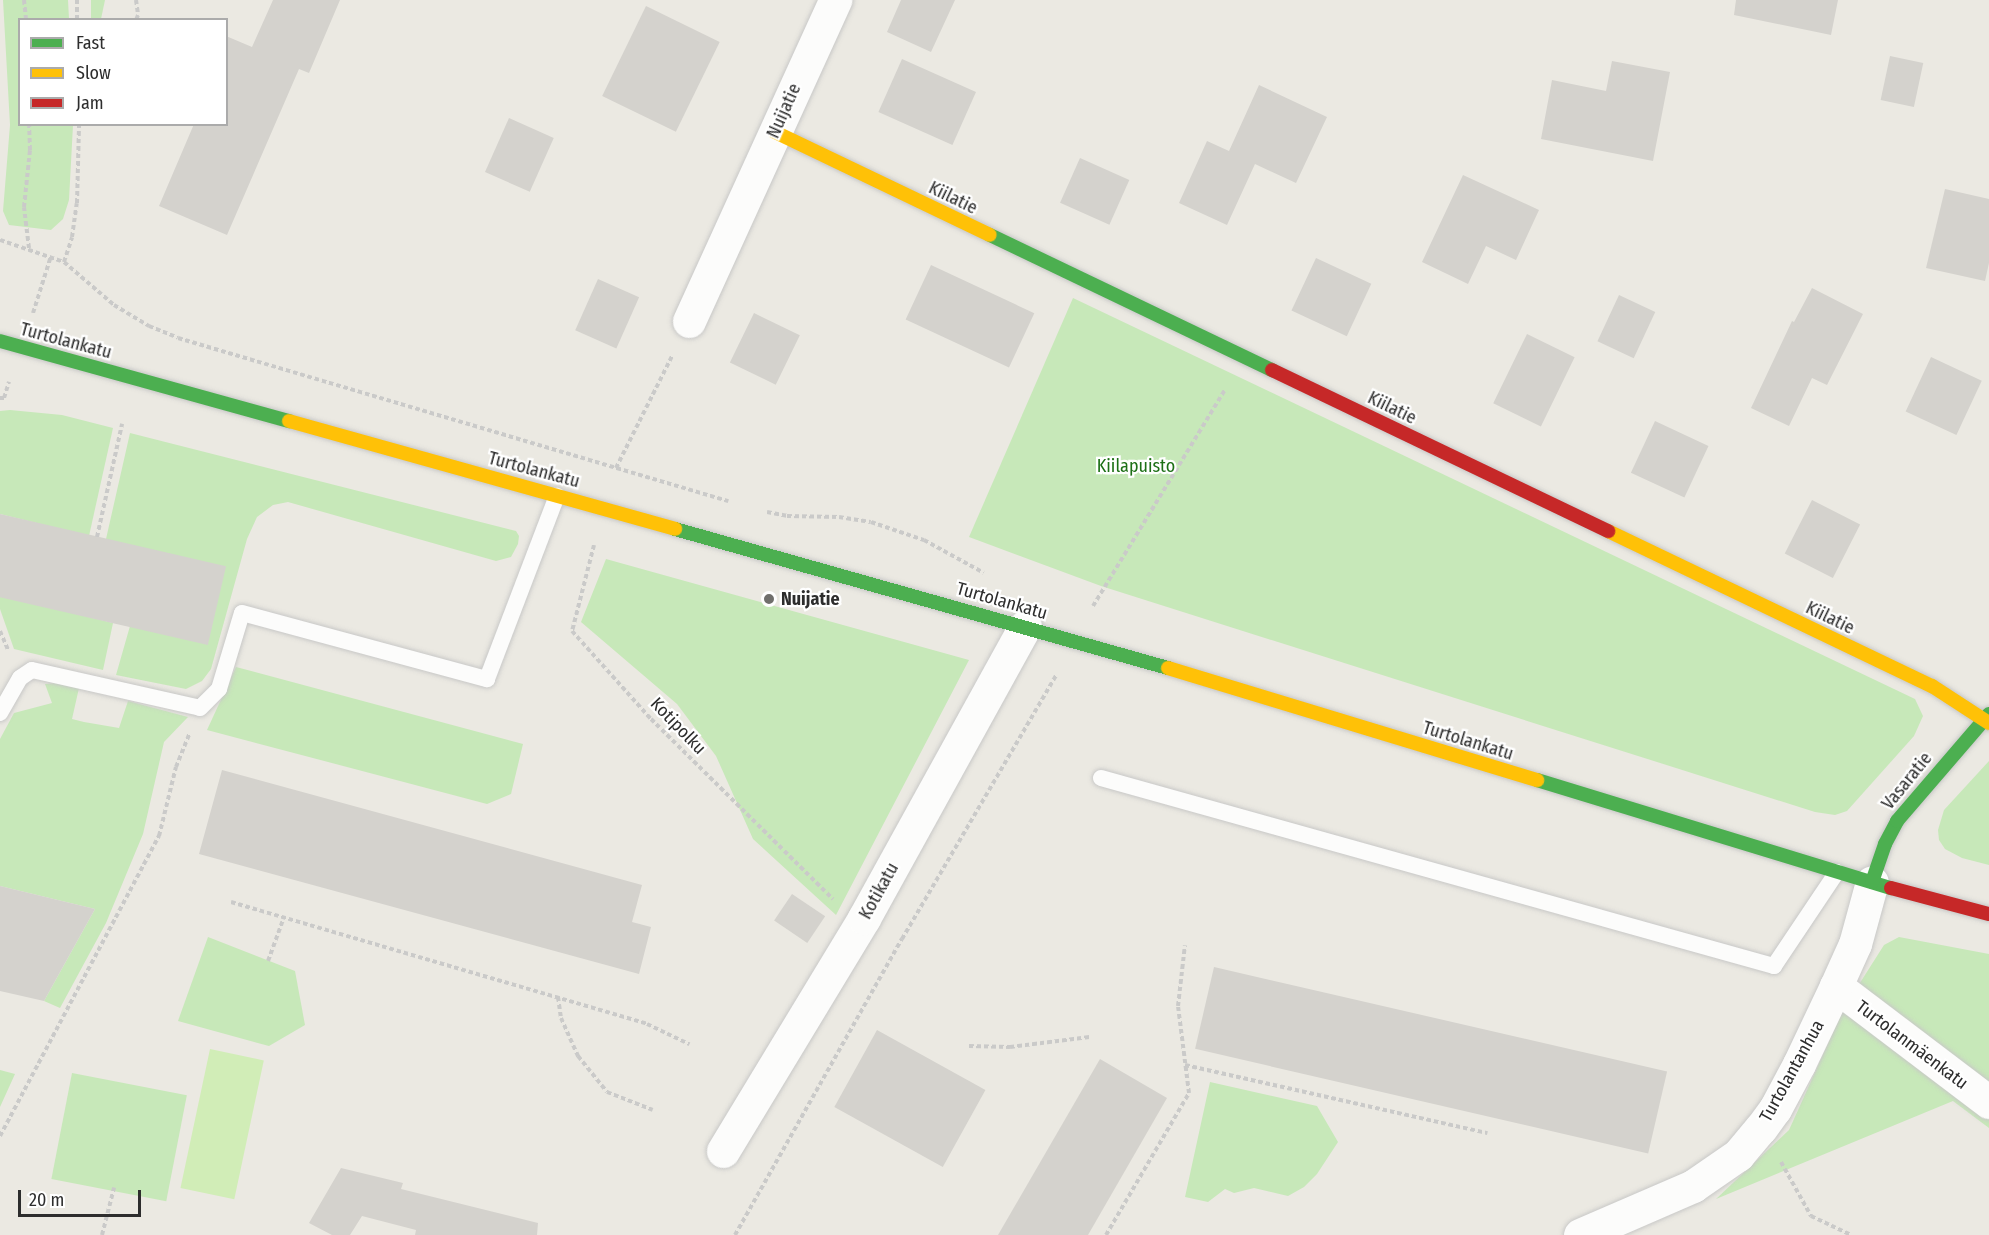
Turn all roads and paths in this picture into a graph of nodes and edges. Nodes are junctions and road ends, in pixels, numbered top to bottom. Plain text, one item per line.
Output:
1 (24, 0) edge
2 (77, 0) edge
3 (136, 0) edge
4 (835, 0) edge
5 (26, 18) edge
6 (77, 18) edge
7 (137, 18) edge
8 (29, 126) edge
9 (79, 126) edge
10 (775, 132) junction
11 (0, 240) edge
12 (29, 248) junction
13 (689, 321) joint
14 (0, 341) edge
15 (1244, 357) junction
16 (122, 424) dead end
17 (557, 496) junction
18 (605, 508) junction
19 (97, 537) dead end
20 (1025, 626) junction
21 (1076, 640) junction
22 (200, 708) junction
23 (0, 713) edge
24 (1987, 719) edge
25 (1101, 778) dead end
26 (1837, 872) junction
27 (1872, 882) junction
28 (231, 902) dead end
29 (1989, 914) edge
30 (284, 917) junction
31 (864, 918) junction
32 (902, 939) junction
33 (1185, 945) dead end
34 (268, 961) dead end
35 (1836, 986) junction
36 (558, 997) junction
37 (1089, 1037) dead end
38 (689, 1044) dead end
39 (969, 1046) dead end
40 (1185, 1065) junction
41 (1989, 1102) edge
42 (652, 1110) dead end
43 (1761, 1128) junction
44 (1487, 1133) dead end
45 (0, 1136) edge
46 (723, 1151) dead end
47 (114, 1188) dead end
48 (102, 1235) edge
49 (735, 1235) edge
50 (1106, 1235) edge
51 (1580, 1235) edge
52 (1851, 1235) edge

1 - 5 path
2 - 6 path
3 - 7 path
4 - 10 street, Nuijatie
8 - 12 path
9 - 12 path
10 - 13 street, Nuijatie
10 - 15 main road, Kiilatie
11 - 12 path
13 - 18 path, Kotipolku
14 - 17 main road, Turtolankatu
15 - 21 path
15 - 24 main road, Kiilatie
16 - 19 path
17 - 18 main road, Turtolankatu
17 - 22 lane
18 - 20 main road, Turtolankatu
18 - 31 path, Kotipolku
20 - 21 main road, Turtolankatu
20 - 31 street, Kotikatu
21 - 26 main road, Turtolankatu
21 - 32 path
22 - 23 lane
22 - 45 path
24 - 27 main road, Vasaratie
25 - 26 lane
26 - 27 main road, Turtolankatu
27 - 29 main road, Turtolankatu
27 - 35 street, Turtolantanhua
28 - 30 path
30 - 34 path
30 - 36 path
31 - 32 path, Kotipolku
31 - 46 street, Kotikatu
32 - 49 path
33 - 40 path
35 - 41 street, Turtolanmäenkatu
35 - 43 street, Turtolantanhua
36 - 38 path
36 - 42 path
37 - 39 path
40 - 44 path
40 - 50 path
43 - 51 street, Turtolantanhua
43 - 52 path
47 - 48 path

